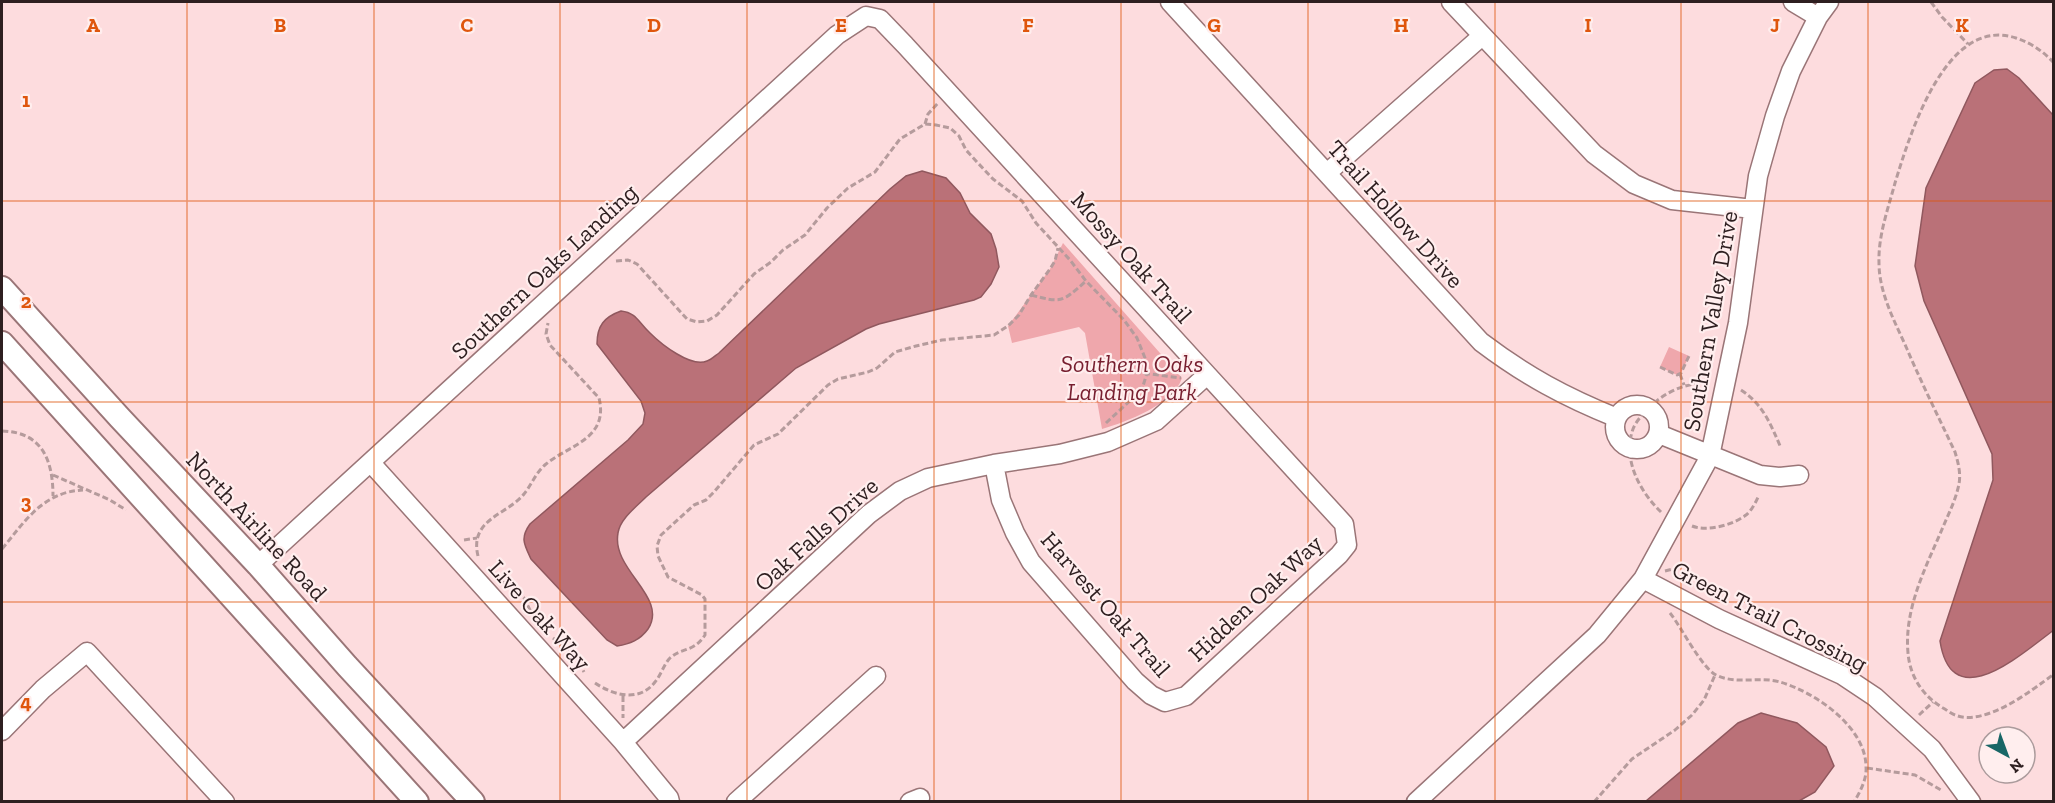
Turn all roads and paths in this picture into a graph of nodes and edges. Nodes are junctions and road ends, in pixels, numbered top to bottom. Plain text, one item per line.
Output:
1 (1170, 2) edge
2 (1451, 2) edge
3 (1793, 2) edge
4 (1931, 2) edge
5 (1823, 9) edge
6 (866, 16) joint
7 (1482, 36) junction
8 (1968, 44) junction
9 (2054, 63) edge
10 (949, 92) junction
11 (925, 124) junction
12 (1327, 173) junction
13 (1753, 209) junction
14 (1058, 248) junction
15 (610, 264) dead end
16 (1086, 281) junction
17 (2, 288) edge
18 (1030, 295) junction
19 (548, 321) dead end
20 (2, 343) edge
21 (1689, 356) dead end
22 (1660, 367) dead end
23 (1135, 372) dead end
24 (1147, 373) junction
25 (1680, 374) junction
26 (1205, 378) junction
27 (1684, 386) dead end
28 (1741, 390) dead end
29 (1617, 418) junction
30 (1096, 427) dead end
31 (2, 431) edge
32 (1659, 434) junction
33 (1781, 448) dead end
34 (1710, 456) junction
35 (371, 463) junction
36 (994, 464) junction
37 (1799, 475) dead end
38 (84, 489) dead end
39 (1759, 495) dead end
40 (53, 496) junction
41 (1692, 526) dead end
42 (1347, 545) joint
43 (2, 549) edge
44 (479, 559) dead end
45 (258, 565) junction
46 (494, 576) dead end
47 (1643, 579) junction
48 (1665, 608) dead end
49 (533, 617) dead end
50 (552, 637) dead end
51 (585, 673) dead end
52 (2054, 674) edge
53 (1715, 675) junction
54 (876, 676) dead end
55 (592, 681) dead end
56 (1165, 702) joint
57 (1934, 702) junction
58 (1919, 715) dead end
59 (2, 731) edge
60 (623, 742) junction
61 (1867, 768) junction
62 (1943, 792) dead end
63 (225, 801) edge
64 (417, 801) edge
65 (473, 801) edge
66 (670, 801) edge
67 (736, 801) edge
68 (1416, 801) edge
69 (1593, 801) edge
70 (1854, 801) edge
71 (1971, 801) edge

1 - 12 street, Trail Hollow Drive
2 - 7 street
3 - 5 street
4 - 8 path
5 - 13 street, Southern Valley Drive
6 - 10 street, Mossy Oak Trail
6 - 35 street, Southern Oaks Landing
7 - 12 street
7 - 13 street
8 - 9 path
8 - 57 path
10 - 11 path
10 - 26 street, Mossy Oak Trail
11 - 14 path
11 - 15 path
12 - 29 street, Trail Hollow Drive
13 - 34 street, Southern Valley Drive
14 - 16 path
14 - 18 path
16 - 18 path
16 - 24 path
17 - 45 main road, North Airline Road
18 - 55 path
19 - 44 path
20 - 64 main road
21 - 25 path
22 - 25 path
23 - 24 path
24 - 26 path
24 - 30 path
25 - 27 path
26 - 36 street, Oak Falls Drive
26 - 42 street, Mossy Oak Trail
28 - 33 path
29 - 32 street
29 - 32 street
31 - 40 path
32 - 34 street
34 - 37 street
34 - 47 street, Southern Valley Drive
35 - 45 street, Southern Oaks Landing
35 - 60 street, Live Oak Way
36 - 56 street, Harvest Oak Trail
36 - 60 street, Oak Falls Drive
38 - 40 path
39 - 41 path
40 - 43 path
42 - 56 street, Hidden Oak Way
45 - 65 main road, North Airline Road
46 - 49 path
47 - 68 street, Southern Valley Drive
47 - 71 street, Green Trail Crossing
48 - 53 path
50 - 51 path
52 - 57 path
53 - 61 path
53 - 69 path
54 - 67 street
57 - 58 path
59 - 63 street
60 - 66 street, Live Oak Way
61 - 62 path
61 - 70 path

